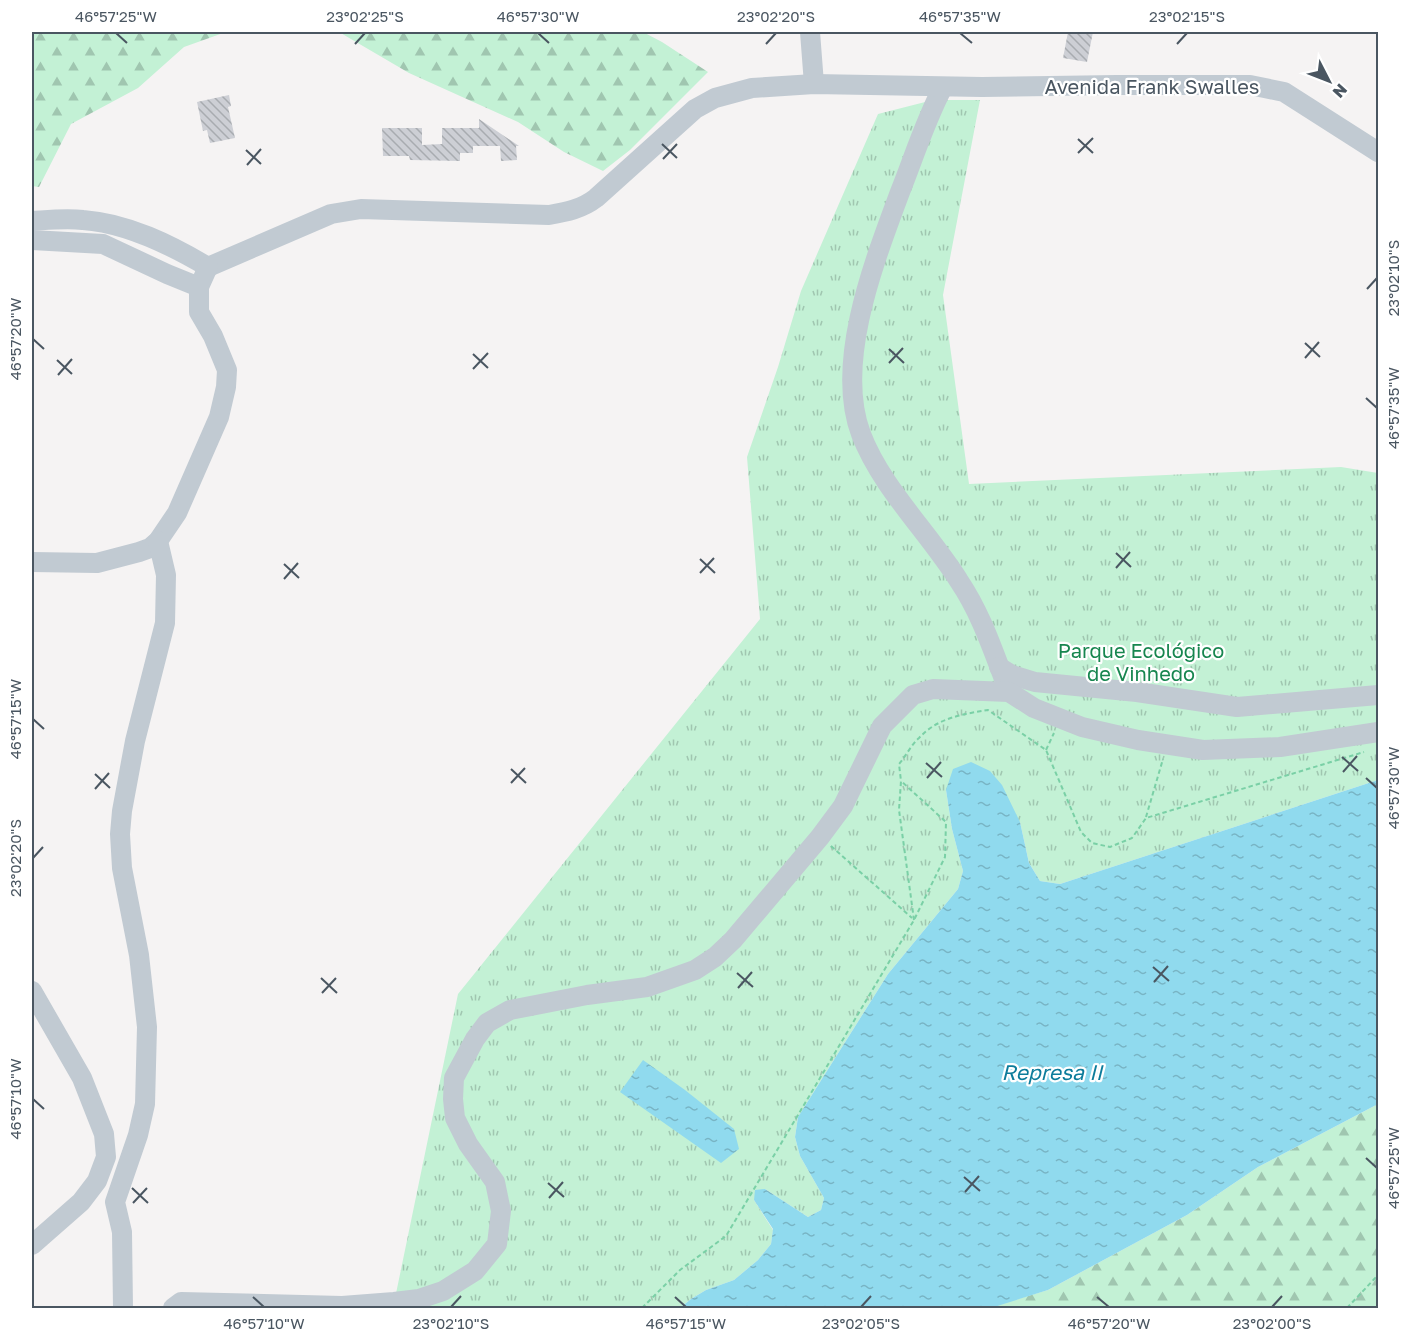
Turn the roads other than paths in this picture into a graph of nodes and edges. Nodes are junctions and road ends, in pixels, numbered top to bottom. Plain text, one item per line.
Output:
1 (810, 32) edge
2 (814, 84) junction
3 (943, 87) junction
4 (1378, 152) edge
5 (39, 220) edge
6 (111, 224) junction
7 (38, 240) edge
8 (103, 244) junction
9 (208, 267) junction
10 (199, 287) junction
11 (158, 541) junction
12 (32, 562) edge
13 (999, 667) junction
14 (1009, 692) junction
15 (1378, 695) edge
16 (1378, 732) edge
17 (32, 991) edge
18 (32, 1245) edge
19 (123, 1308) edge
20 (173, 1308) edge

1 - 2 street
2 - 3 street, Avenida Frank Swalles
2 - 9 street, Avenida Frank Swalles
3 - 4 street, Avenida Frank Swalles
3 - 13 street
5 - 6 street
5 - 7 street
6 - 8 street
6 - 9 street
7 - 8 street
8 - 10 street
9 - 10 street
10 - 11 street
11 - 12 street
11 - 19 street
13 - 14 street
13 - 15 street
14 - 16 street
14 - 20 street
17 - 18 street

